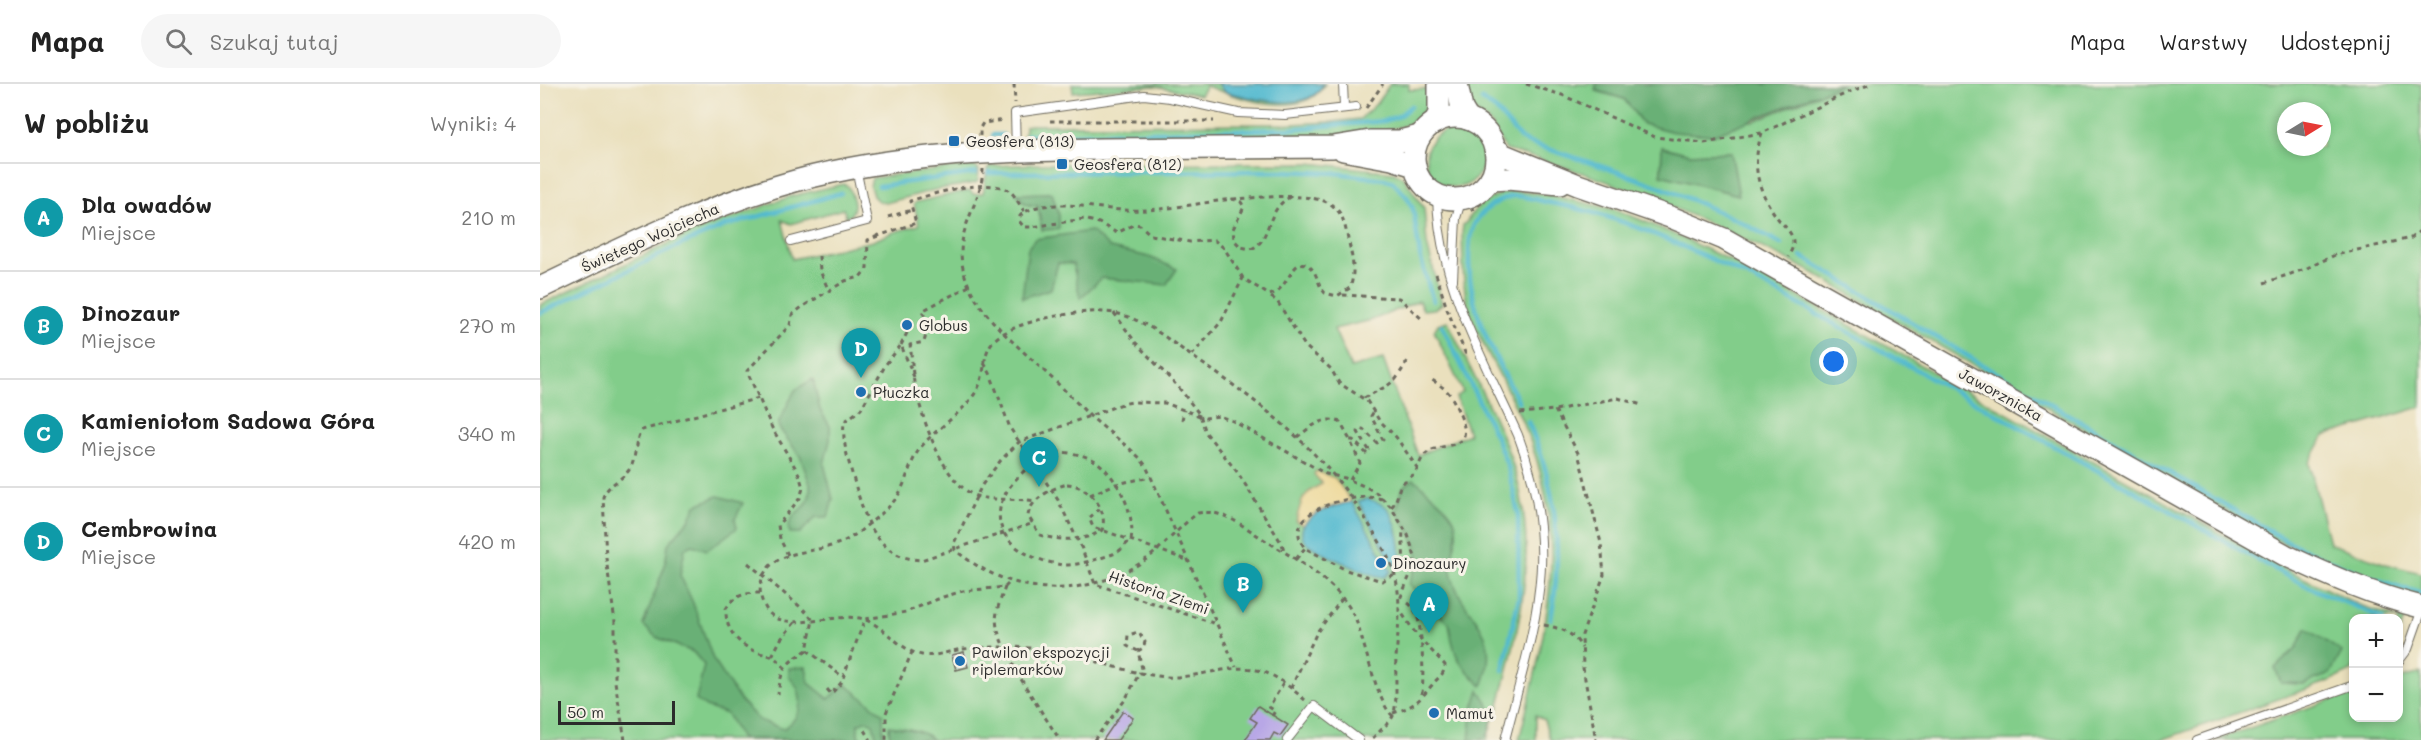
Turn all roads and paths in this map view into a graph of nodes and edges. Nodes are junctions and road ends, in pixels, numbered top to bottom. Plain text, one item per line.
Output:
1 (1014, 84) edge
2 (1343, 84) edge
3 (1439, 84) edge
4 (1457, 84) edge
5 (1526, 84) edge
6 (1871, 84) edge
7 (1344, 107) junction
8 (1356, 107) dead end
9 (1015, 116) junction
10 (1468, 119) junction
11 (1436, 122) junction
12 (1762, 133) junction
13 (1420, 136) junction
14 (1333, 147) junction
15 (1495, 148) junction
16 (1016, 150) junction
17 (981, 157) junction
18 (856, 167) junction
19 (1411, 172) junction
20 (1490, 180) junction
21 (981, 185) junction
22 (1578, 185) junction
23 (1290, 197) junction
24 (1462, 198) junction
25 (1233, 199) junction
26 (1432, 200) junction
27 (912, 210) junction
28 (1024, 211) junction
29 (888, 217) dead end
30 (2421, 230) edge
31 (791, 241) dead end
32 (819, 256) dead end
33 (1435, 268) dead end
34 (1783, 272) junction
35 (1243, 278) junction
36 (2264, 283) dead end
37 (1453, 284) junction
38 (969, 285) junction
39 (540, 288) edge
40 (829, 292) junction
41 (1269, 295) junction
42 (1341, 295) junction
43 (1114, 313) junction
44 (1423, 320) dead end
45 (910, 327) dead end
46 (1003, 332) junction
47 (901, 345) junction
48 (1192, 355) junction
49 (1408, 359) dead end
50 (1470, 362) dead end
51 (984, 363) junction
52 (914, 377) junction
53 (1432, 380) dead end
54 (759, 398) junction
55 (1364, 398) junction
56 (1642, 405) dead end
57 (1184, 410) junction
58 (1555, 410) junction
59 (1374, 411) junction
60 (1200, 415) junction
61 (1090, 416) junction
62 (1510, 417) junction
63 (1182, 420) dead end
64 (931, 436) junction
65 (1297, 437) junction
66 (1350, 440) junction
67 (1019, 442) junction
68 (1033, 463) junction
69 (1418, 469) junction
70 (1336, 475) junction
71 (1151, 477) junction
72 (1350, 480) junction
73 (1116, 484) junction
74 (1052, 490) junction
75 (1090, 495) junction
76 (976, 496) junction
77 (1353, 497) junction
78 (1002, 498) junction
79 (1384, 500) junction
80 (1036, 501) junction
81 (1391, 507) junction
82 (1101, 508) junction
83 (1031, 524) junction
84 (868, 525) junction
85 (1404, 528) junction
86 (1102, 530) junction
87 (1175, 532) junction
88 (1003, 533) junction
89 (1077, 539) junction
90 (1131, 540) junction
91 (1305, 548) junction
92 (1157, 549) junction
93 (955, 550) junction
94 (1284, 550) junction
95 (788, 555) junction
96 (1296, 559) junction
97 (1187, 560) junction
98 (1087, 561) junction
99 (748, 563) dead end
100 (1395, 574) junction
101 (764, 575) junction
102 (1010, 582) junction
103 (1095, 584) junction
104 (1005, 587) junction
105 (760, 593) junction
106 (1342, 599) junction
107 (1399, 600) junction
108 (1408, 603) dead end
109 (2421, 607) edge
110 (1399, 609) junction
111 (2421, 612) edge
112 (865, 619) junction
113 (813, 620) junction
114 (796, 621) junction
115 (1535, 623) junction
116 (1216, 624) junction
117 (1420, 638) junction
118 (1005, 647) junction
119 (807, 650) junction
120 (1582, 650) junction
121 (1138, 651) junction
122 (912, 652) junction
123 (772, 656) junction
124 (2403, 656) edge
125 (784, 667) junction
126 (1236, 667) junction
127 (1142, 673) junction
128 (843, 677) junction
129 (1284, 682) junction
130 (2349, 687) edge
131 (1291, 688) junction
132 (826, 689) dead end
133 (778, 694) dead end
134 (1421, 700) junction
135 (1314, 706) junction
136 (1393, 714) junction
137 (1272, 716) dead end
138 (865, 730) dead end
139 (625, 740) edge
140 (871, 740) edge
141 (886, 740) edge
142 (1060, 740) edge
143 (1094, 740) edge
144 (1287, 740) edge
145 (1359, 740) edge
146 (1371, 740) edge
147 (1505, 740) edge
148 (1596, 740) edge
149 (2197, 740) edge

1 - 9 path
2 - 7 lane
3 - 11 street
4 - 10 street
5 - 12 path
6 - 12 path
7 - 8 lane
7 - 9 lane
9 - 16 lane
9 - 17 path
10 - 11 street
10 - 15 street
11 - 13 street
12 - 34 path
13 - 14 street, Świętego Wojciecha
13 - 19 street
14 - 16 street, Świętego Wojciecha
14 - 19 street, Świętego Wojciecha
15 - 20 street
15 - 22 street, Jaworznicka
16 - 17 street, Świętego Wojciecha
17 - 18 street, Świętego Wojciecha
17 - 21 path
18 - 31 lane
18 - 39 street, Świętego Wojciecha
19 - 26 path
19 - 26 street
20 - 22 street, Jaworznicka
20 - 24 street
21 - 27 path
21 - 28 path
21 - 38 path
22 - 34 street, Jaworznicka
23 - 25 path
23 - 25 path
23 - 42 path
24 - 26 street
24 - 37 lane
25 - 28 path
26 - 37 lane
27 - 29 path
27 - 40 path
28 - 35 path
30 - 36 path
32 - 40 path
33 - 50 path
34 - 109 street, Jaworznicka
35 - 41 path
35 - 48 path
37 - 62 lane
38 - 46 path
38 - 52 path
40 - 54 path
41 - 42 path
41 - 55 path
42 - 44 path
43 - 46 path
43 - 48 path
43 - 60 path
45 - 47 path
46 - 51 path
46 - 61 path
47 - 52 path
47 - 84 path
48 - 65 path
49 - 55 path
51 - 64 path
51 - 67 path
52 - 64 path
53 - 69 path
54 - 95 path
54 - 139 path
55 - 59 path
56 - 58 path
57 - 60 path
57 - 61 path
57 - 63 path
58 - 62 path
58 - 120 path
59 - 66 path
59 - 69 path
60 - 70 path
60 - 94 path
61 - 67 path
61 - 71 path
62 - 115 lane
64 - 76 path
64 - 84 path
65 - 66 path
65 - 70 path
66 - 72 path
67 - 68 path
67 - 76 path
68 - 73 path
68 - 74 path
68 - 78 path
69 - 81 path
70 - 72 path
70 - 77 path
71 - 73 path
71 - 87 path
72 - 79 path
73 - 75 path
73 - 90 path
74 - 75 path
74 - 80 path
74 - 89 path
75 - 82 path
76 - 78 path
76 - 93 path
77 - 79 path
77 - 91 path
77 - 100 path
78 - 80 path
78 - 88 path
79 - 81 path
80 - 83 path
81 - 85 path
82 - 86 path
82 - 86 path
83 - 88 path
83 - 89 path
84 - 93 path
84 - 95 path
85 - 100 path
85 - 107 path
86 - 89 path
86 - 90 path
87 - 92 path
87 - 94 path
87 - 97 path
88 - 93 path
88 - 98 path
89 - 98 path
90 - 92 path
90 - 98 path
91 - 96 path
91 - 100 path
92 - 97 path
92 - 103 path
93 - 102 path
94 - 96 path
95 - 101 path
96 - 106 path
97 - 116 path
98 - 103 path
99 - 101 path
100 - 107 path
101 - 105 path
101 - 113 path
102 - 103 path
102 - 104 path
103 - 116 path, Historia Ziemi
104 - 112 path
104 - 118 path
105 - 114 path
105 - 123 path
106 - 131 path
106 - 136 path
107 - 110 path
108 - 117 path
110 - 117 path
110 - 136 path
111 - 124 lane
112 - 113 path
112 - 122 path
112 - 128 path
113 - 114 path
113 - 119 path
114 - 123 path
115 - 120 path
115 - 147 lane
116 - 126 path
117 - 134 path
117 - 134 path
118 - 122 path
118 - 127 path
118 - 142 path
119 - 125 path
119 - 128 path
120 - 148 path
121 - 121 path
121 - 127 path
122 - 141 path
123 - 125 path
125 - 133 path
126 - 127 path
126 - 129 path
127 - 143 path
128 - 132 path
129 - 131 path
129 - 137 path
130 - 149 lane
131 - 135 path
134 - 136 path
135 - 144 lane
135 - 145 lane
136 - 146 path
138 - 140 path

